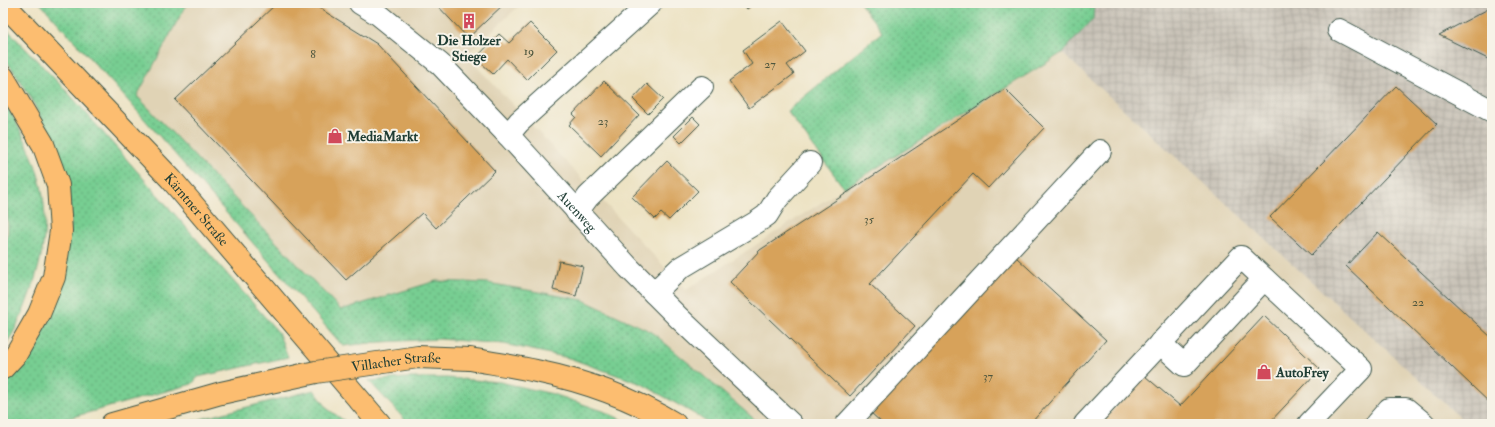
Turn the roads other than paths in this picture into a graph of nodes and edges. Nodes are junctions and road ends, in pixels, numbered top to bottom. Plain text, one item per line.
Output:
1 (4, 3) edge
2 (360, 3) edge
3 (651, 3) edge
4 (1339, 30) dead end
5 (3, 77) edge
6 (702, 87) dead end
7 (1492, 111) edge
8 (508, 135) junction
9 (1100, 151) dead end
10 (810, 163) dead end
11 (577, 212) junction
12 (1264, 279) junction
13 (654, 293) junction
14 (1160, 343) junction
15 (3, 368) edge
16 (112, 424) edge
17 (380, 424) edge
18 (675, 424) edge
19 (791, 424) edge
20 (847, 424) edge
21 (1085, 424) edge
22 (1309, 424) edge
23 (1376, 424) edge
24 (1424, 424) edge

1 - 17 main road, Kärntner Straße
2 - 8 street, Auenweg
3 - 8 street
4 - 7 street
5 - 15 main road
6 - 11 street
8 - 11 street, Auenweg
9 - 20 street
10 - 13 street
11 - 13 street, Auenweg
12 - 14 street
12 - 14 street
12 - 22 street
13 - 19 street, Auenweg
14 - 21 street
16 - 18 main road, Villacher Straße, bridge
23 - 24 street

